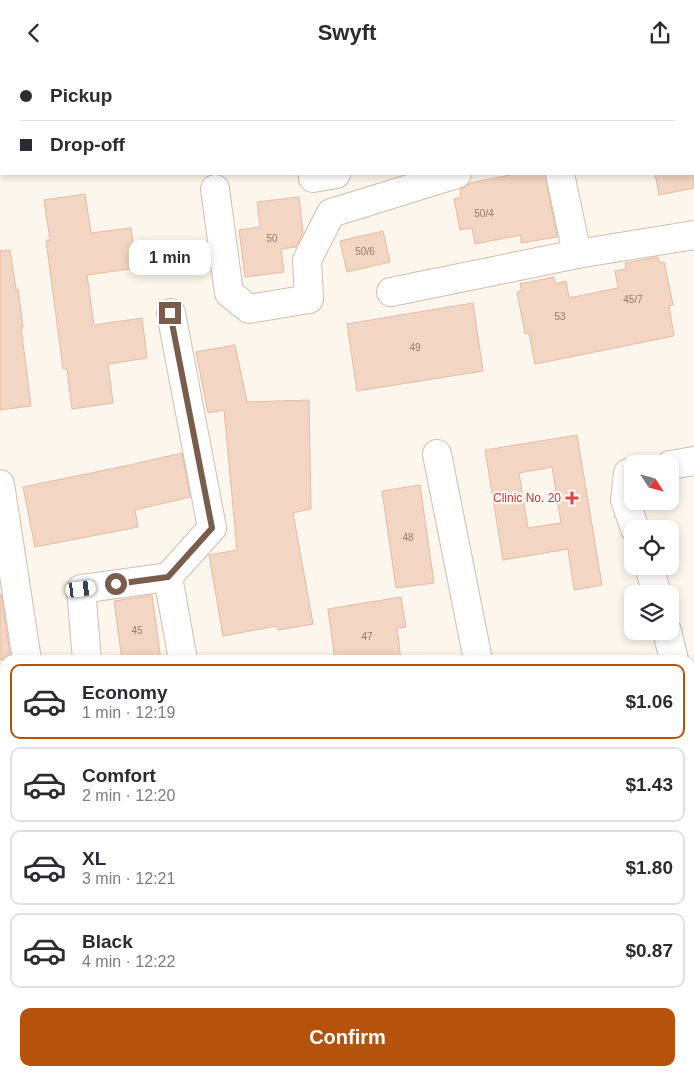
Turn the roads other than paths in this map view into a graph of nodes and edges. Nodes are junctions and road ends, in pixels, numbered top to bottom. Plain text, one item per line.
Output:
1 (313, 175) edge
2 (330, 175) edge
3 (454, 175) edge
4 (560, 175) edge
5 (215, 189) dead end
6 (694, 235) edge
7 (577, 254) junction
8 (391, 292) dead end
9 (170, 313) dead end
10 (437, 454) dead end
11 (694, 461) edge
12 (679, 464) edge
13 (0, 484) edge
14 (168, 577) junction
15 (669, 640) edge
16 (26, 655) edge
17 (87, 655) edge
18 (182, 655) edge
19 (477, 655) edge
20 (673, 655) edge

1 - 2 street
3 - 5 street
4 - 7 street
6 - 7 street
7 - 8 street
9 - 14 street
10 - 19 street
11 - 12 street
13 - 16 street
14 - 17 street
14 - 18 street
15 - 20 street

